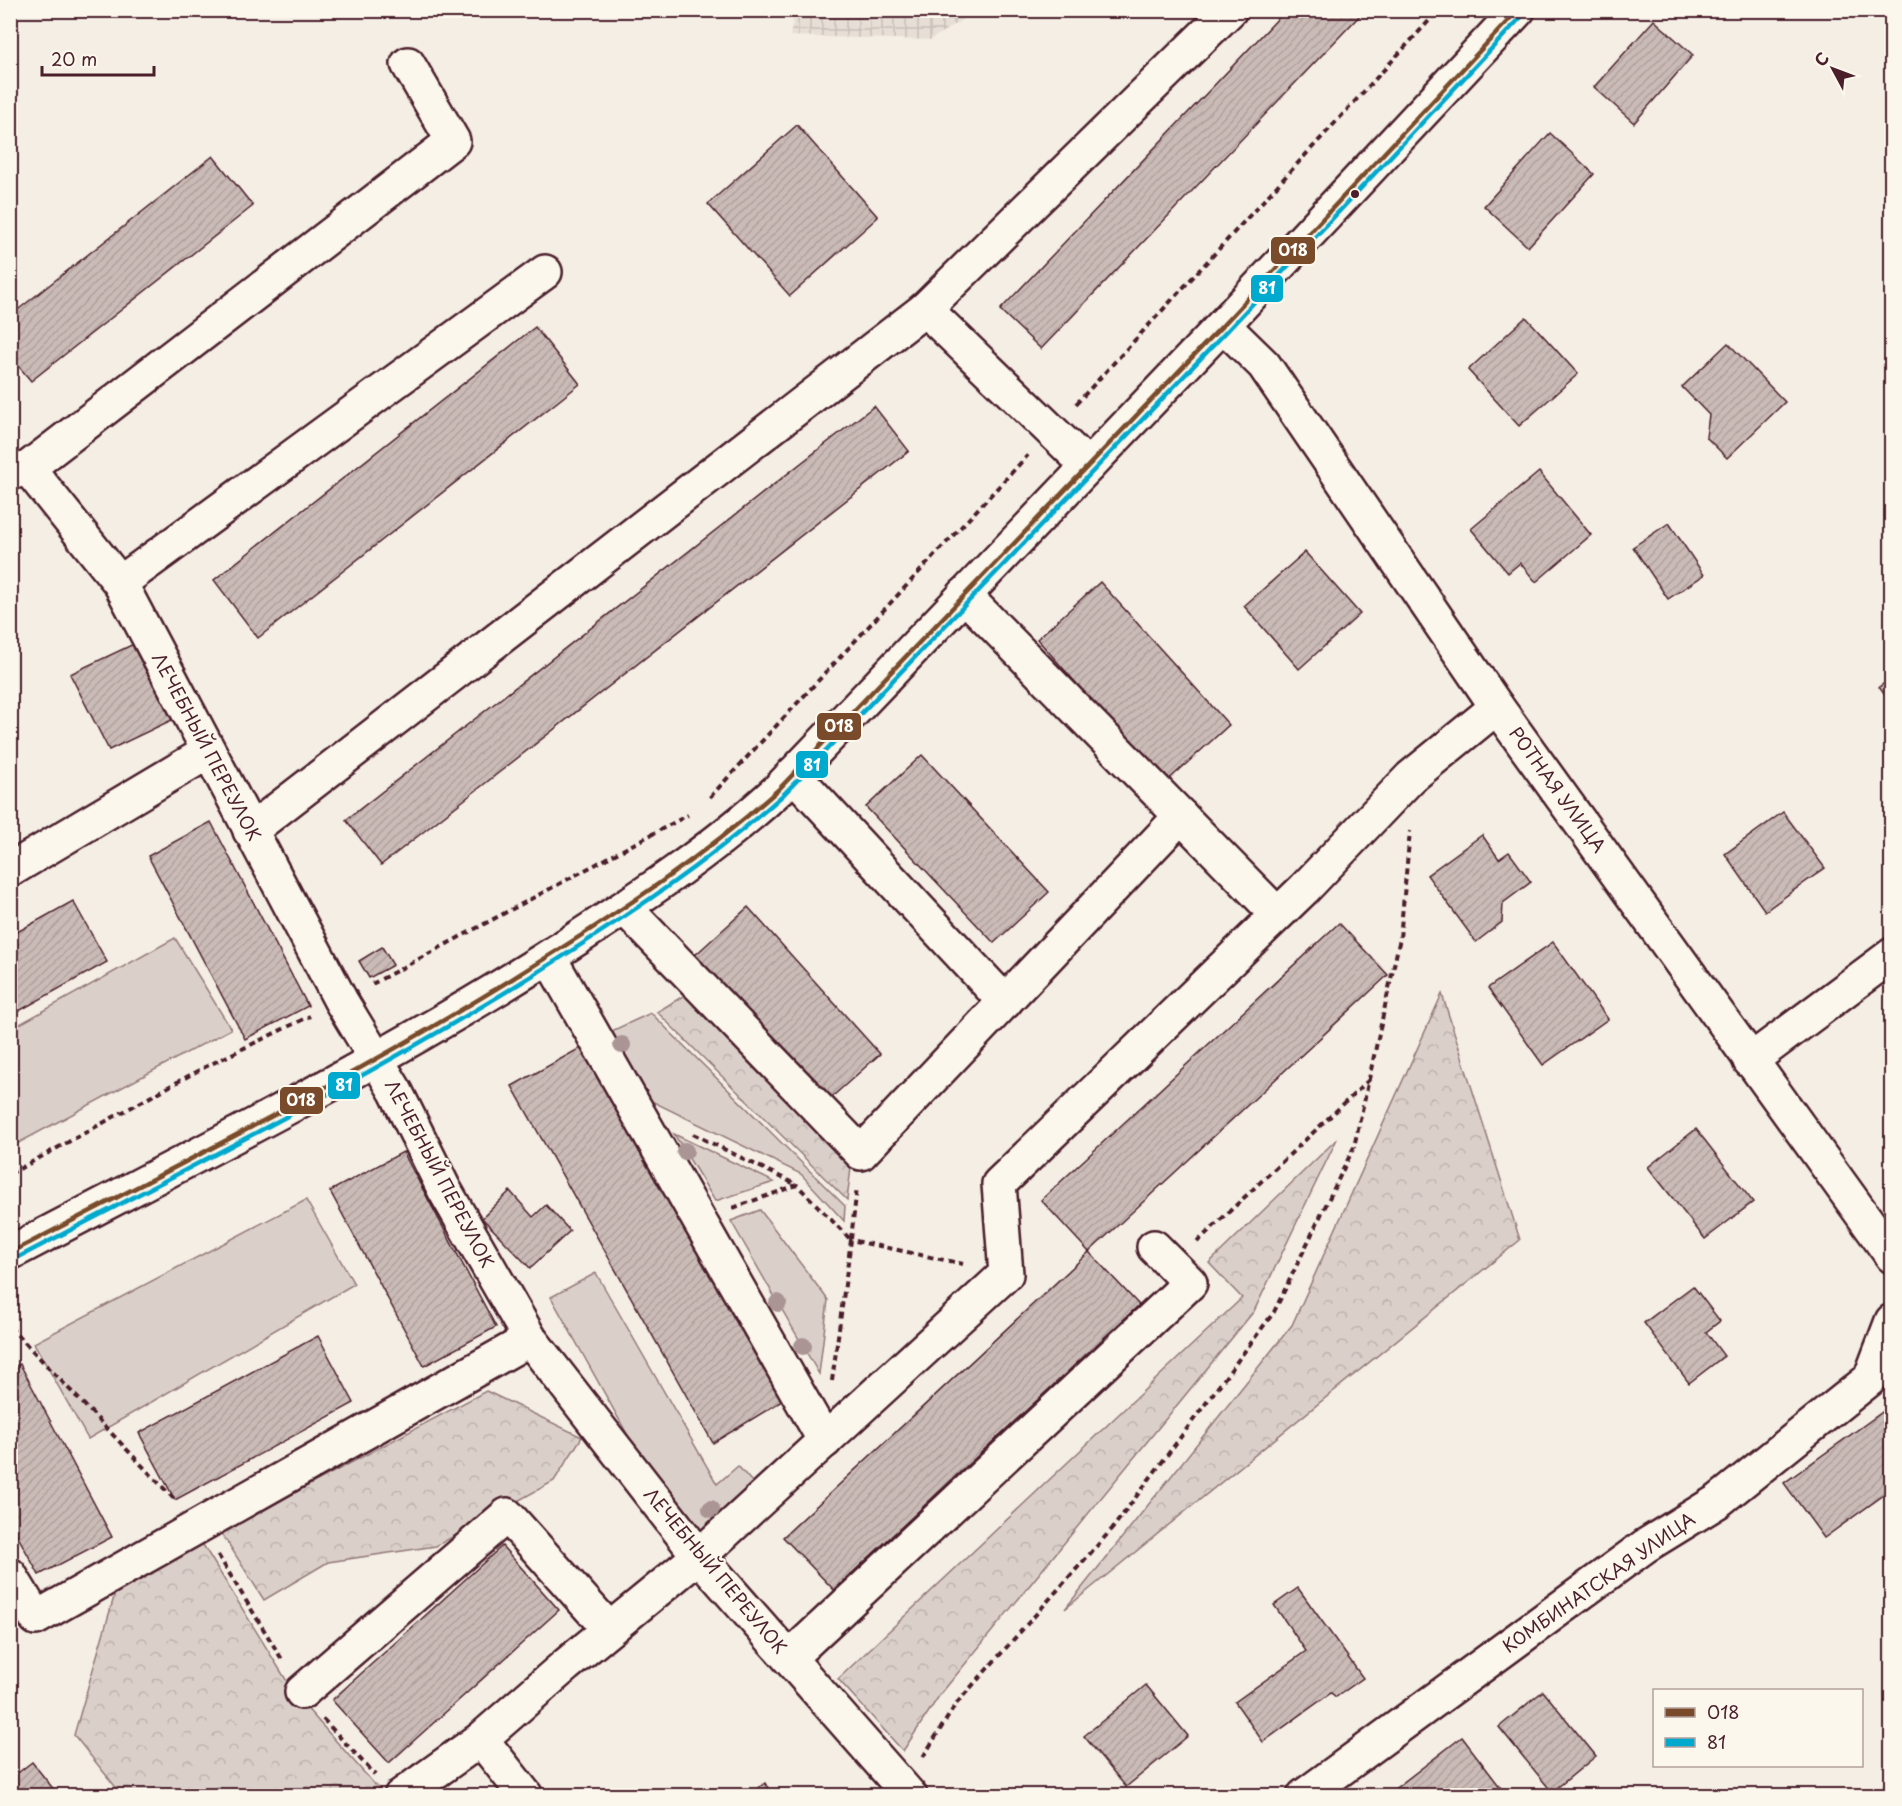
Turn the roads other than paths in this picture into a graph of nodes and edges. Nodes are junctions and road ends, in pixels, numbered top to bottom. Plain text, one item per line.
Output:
1 (1230, 10) edge
2 (1518, 10) edge
3 (408, 64) dead end
4 (545, 272) dead end
5 (925, 309) junction
6 (1224, 325) junction
7 (1088, 466) junction
8 (19, 471) edge
9 (120, 583) junction
10 (964, 595) junction
11 (1497, 707) junction
12 (208, 752) junction
13 (793, 774) junction
14 (1181, 816) junction
15 (250, 831) junction
16 (10, 870) edge
17 (625, 908) junction
18 (1277, 914) junction
19 (1892, 955) edge
20 (549, 957) junction
21 (1005, 1002) junction
22 (376, 1060) junction
23 (1750, 1061) junction
24 (10, 1253) edge
25 (1163, 1256) road end
26 (1892, 1256) edge
27 (1892, 1322) edge
28 (530, 1339) junction
29 (825, 1441) junction
30 (699, 1556) junction
31 (10, 1575) edge
32 (609, 1629) junction
33 (789, 1658) junction
34 (302, 1692) dead end
35 (481, 1739) junction
36 (906, 1792) edge
37 (401, 1796) edge
38 (526, 1796) edge
39 (1304, 1796) edge

1 - 5 street
2 - 6 street
3 - 8 street
4 - 9 street
5 - 7 street
5 - 15 street
6 - 7 street
6 - 11 street, РОТНАЯ УЛИЦА
7 - 10 street
8 - 9 street, ЛЕЧЕБНЫЙ ПЕРЕУЛОК
9 - 12 street, ЛЕЧЕБНЫЙ ПЕРЕУЛОК
10 - 13 street
10 - 14 street
11 - 18 street
11 - 23 street, РОТНАЯ УЛИЦА
12 - 15 street, ЛЕЧЕБНЫЙ ПЕРЕУЛОК
12 - 16 street
13 - 17 street
13 - 21 street
14 - 18 street
14 - 21 street
15 - 22 street, ЛЕЧЕБНЫЙ ПЕРЕУЛОК
17 - 20 street
17 - 21 street
18 - 29 street
19 - 23 street
20 - 22 street
20 - 29 street
22 - 24 street
22 - 28 street, ЛЕЧЕБНЫЙ ПЕРЕУЛОК
23 - 26 street, РОТНАЯ УЛИЦА
25 - 33 street
27 - 39 street, КОМБИНАТСКАЯ УЛИЦА
28 - 30 street, ЛЕЧЕБНЫЙ ПЕРЕУЛОК
28 - 31 street
29 - 30 street
30 - 32 street
30 - 33 street, ЛЕЧЕБНЫЙ ПЕРЕУЛОК
32 - 34 street
32 - 35 street
33 - 36 street, ЛЕЧЕБНЫЙ ПЕРЕУЛОК
35 - 37 street
35 - 38 street

